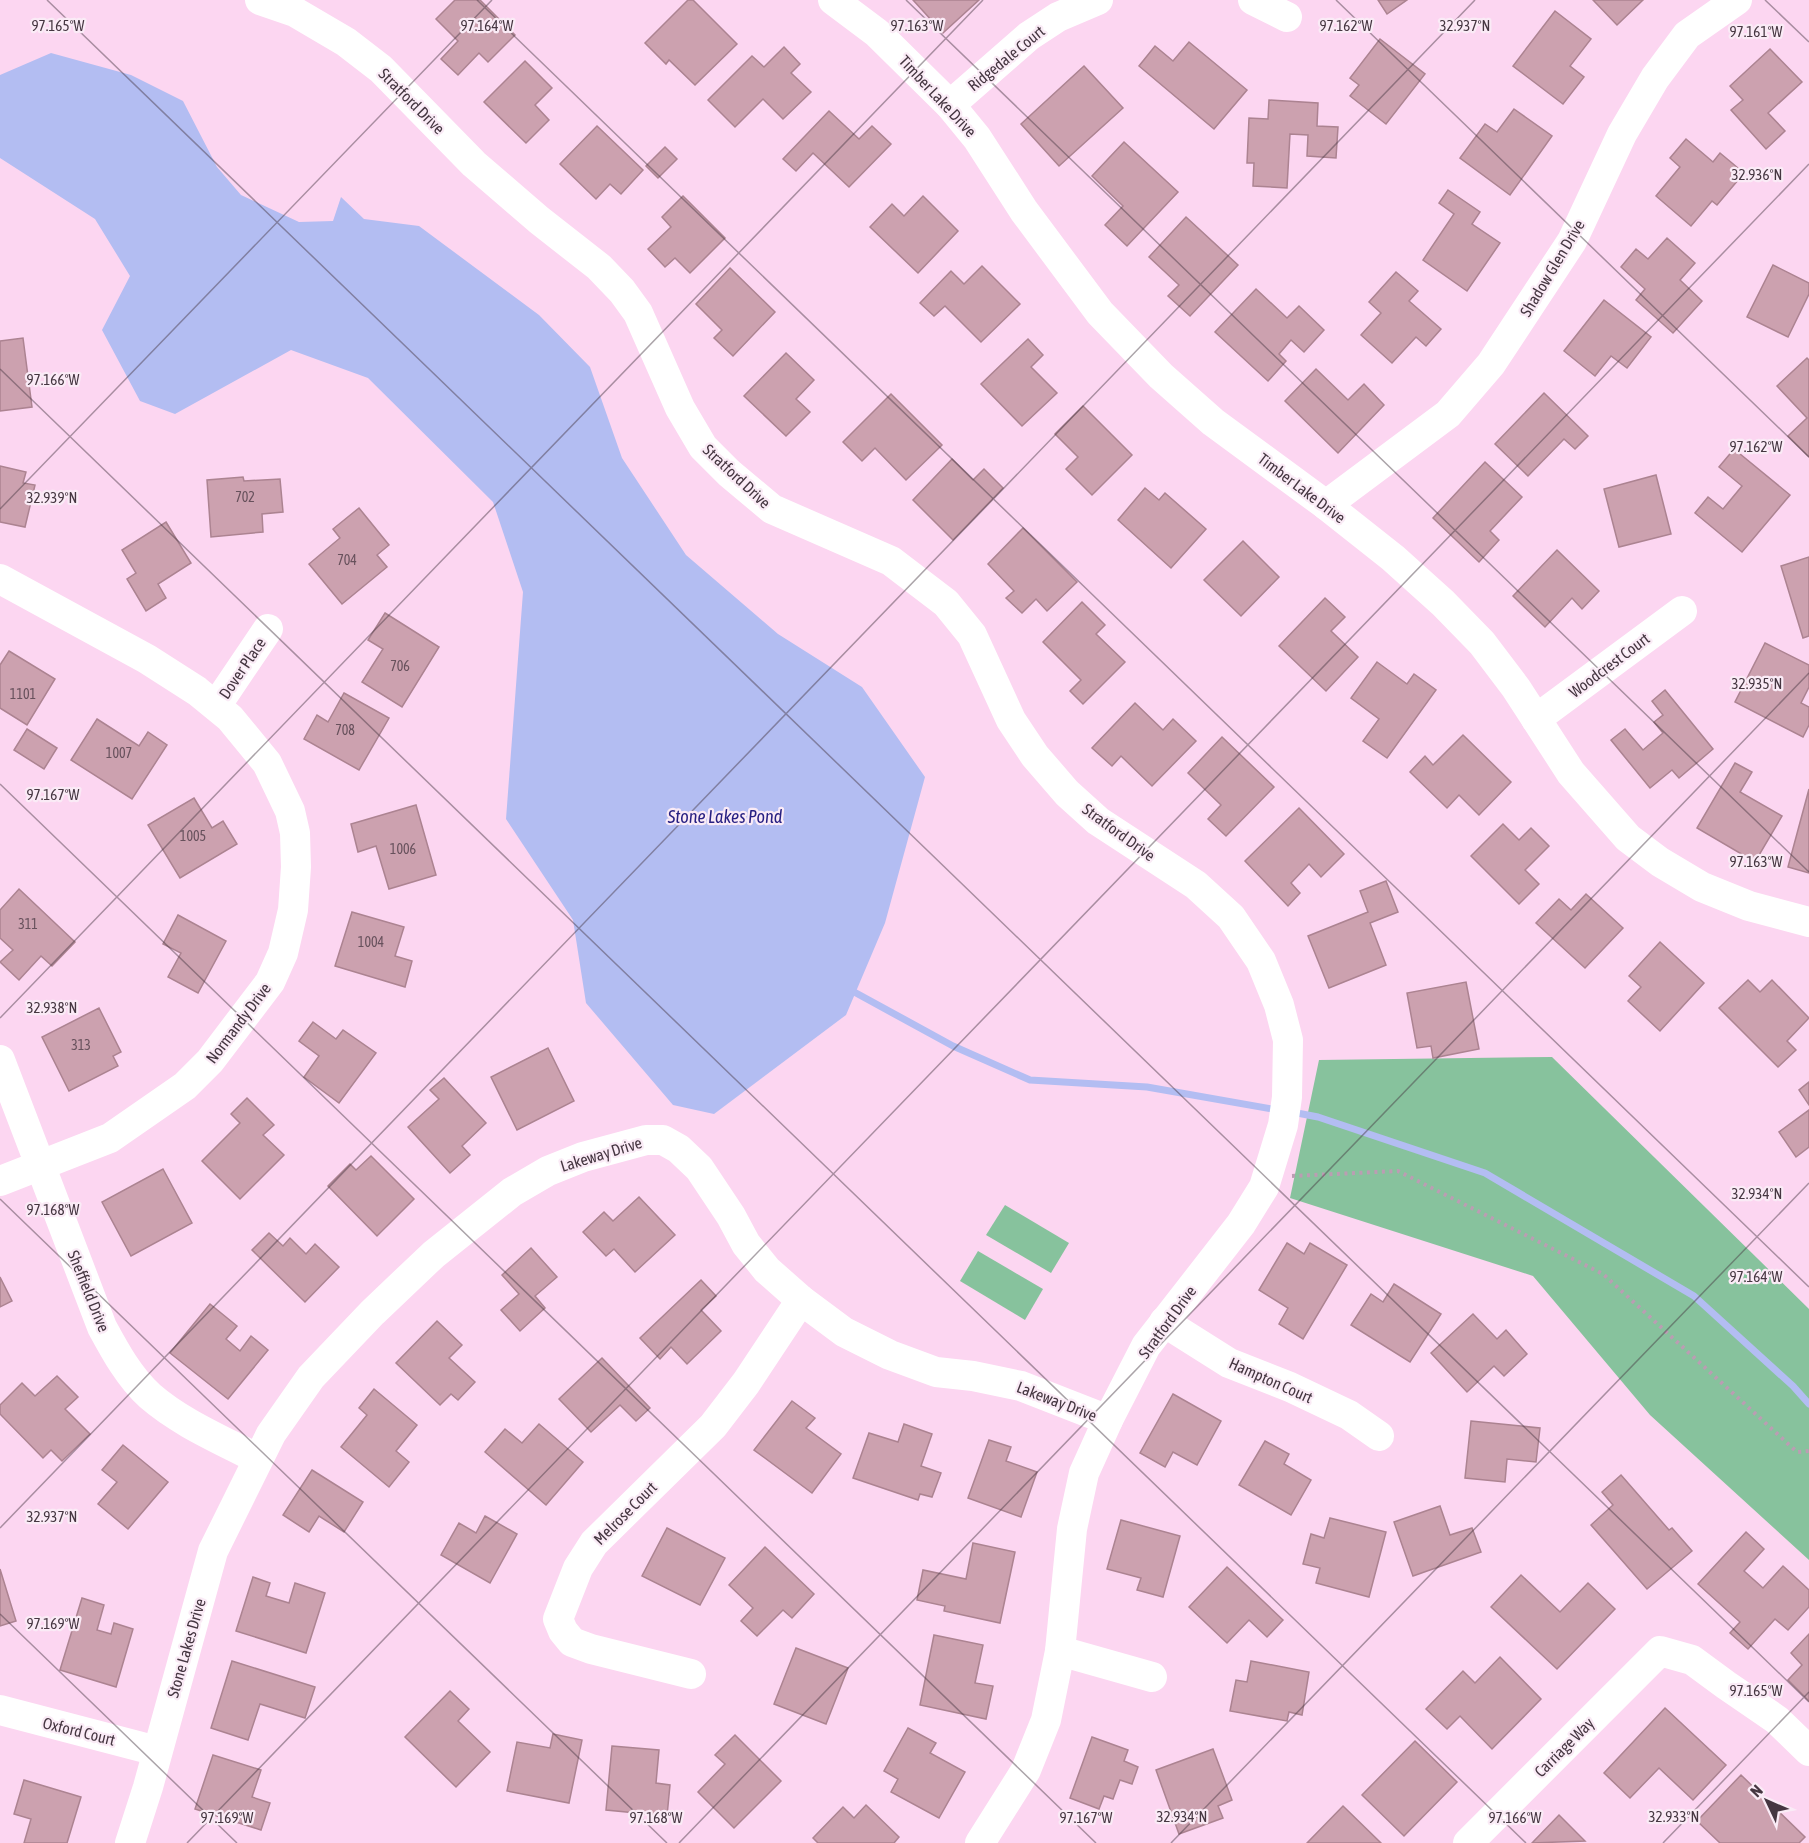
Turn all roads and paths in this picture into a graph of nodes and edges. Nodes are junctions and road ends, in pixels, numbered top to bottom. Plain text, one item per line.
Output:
1 (260, 0) edge
2 (833, 0) edge
3 (1098, 0) edge
4 (1253, 0) edge
5 (1737, 0) edge
6 (1287, 17) dead end
7 (950, 105) junction
8 (1326, 505) junction
9 (0, 579) edge
10 (1682, 611) dead end
11 (268, 629) dead end
12 (216, 706) junction
13 (1536, 720) junction
14 (1809, 922) edge
15 (0, 1060) edge
16 (40, 1166) junction
17 (1268, 1177) junction
18 (0, 1181) edge
19 (801, 1300) junction
20 (1164, 1322) junction
21 (1108, 1420) junction
22 (1379, 1436) dead end
23 (1809, 1451) edge
24 (258, 1459) junction
25 (1060, 1651) junction
26 (691, 1674) dead end
27 (1152, 1677) dead end
28 (0, 1710) edge
29 (157, 1751) junction
30 (1809, 1751) edge
31 (130, 1843) edge
32 (980, 1843) edge
33 (1468, 1843) edge

1 - 17 street, Stratford Drive
2 - 7 street, Timber Lake Drive
3 - 7 street, Ridgedale Court
4 - 6 street
5 - 8 street, Shadow Glen Drive
7 - 8 street, Timber Lake Drive
8 - 13 street, Timber Lake Drive
9 - 12 street, Normandy Drive
10 - 13 street, Woodcrest Court
11 - 12 street, Dover Place
12 - 16 street, Normandy Drive
13 - 14 street, Timber Lake Drive
15 - 16 street, Sheffield Drive
16 - 18 street, Normandy Drive
16 - 24 street, Sheffield Drive
17 - 20 street, Stratford Drive
17 - 23 path
19 - 21 street, Lakeway Drive
19 - 24 street, Lakeway Drive
19 - 26 street, Melrose Court
20 - 21 street, Stratford Drive
20 - 22 street, Hampton Court
21 - 25 street, Stratford Drive
24 - 29 street, Stone Lakes Drive
25 - 27 street
25 - 32 street, Stratford Drive
28 - 29 street, Oxford Court
29 - 31 street, Stone Lakes Drive
30 - 33 street, Carriage Way

